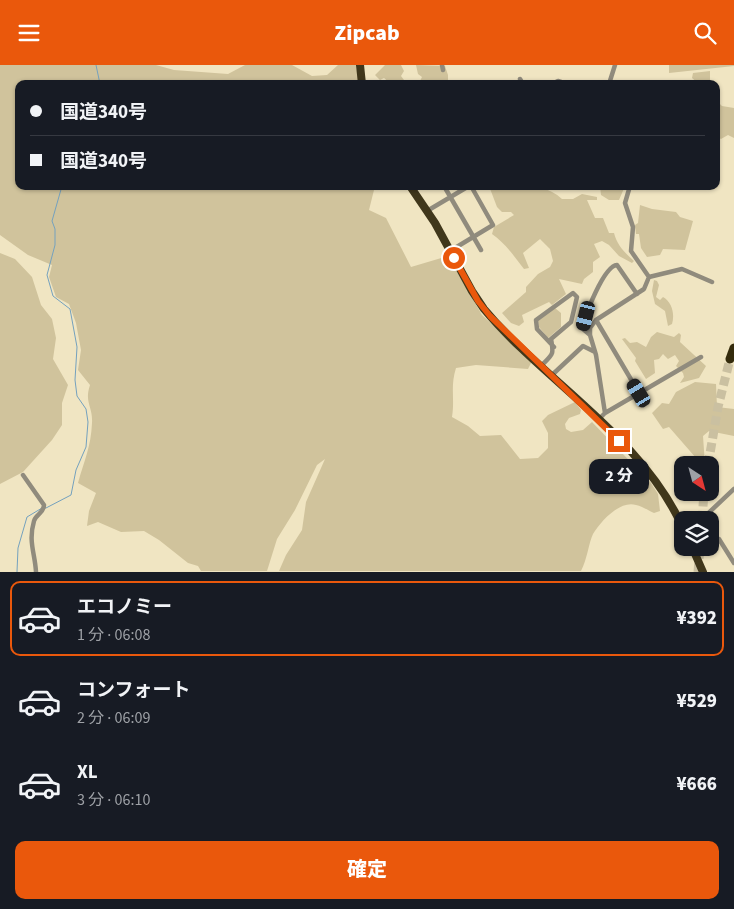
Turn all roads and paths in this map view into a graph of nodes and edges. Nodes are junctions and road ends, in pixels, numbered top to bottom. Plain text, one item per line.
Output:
1 (360, 65) edge
2 (615, 65) edge
3 (362, 80) edge
4 (610, 80) edge
5 (413, 190) edge
6 (446, 190) edge
7 (463, 190) edge
8 (472, 190) edge
9 (629, 190) edge
10 (450, 197) junction
11 (427, 211) junction
12 (473, 237) junction
13 (481, 250) dead end
14 (450, 251) junction
15 (649, 277) junction
16 (712, 282) dead end
17 (637, 294) junction
18 (596, 320) junction
19 (590, 335) junction
20 (554, 347) junction
21 (734, 348) edge
22 (595, 352) junction
23 (701, 357) dead end
24 (730, 359) dead end
25 (542, 365) junction
26 (552, 375) junction
27 (639, 393) junction
28 (605, 413) junction
29 (599, 419) junction
30 (23, 475) dead end
31 (734, 489) edge
32 (674, 511) edge
33 (711, 511) edge
34 (719, 539) dead end
35 (696, 556) edge
36 (734, 563) edge
37 (36, 571) edge
38 (703, 571) edge

1 - 3 highway
2 - 4 street
5 - 11 highway
6 - 10 street
7 - 10 street
8 - 12 street
9 - 15 street
10 - 11 street
10 - 12 street
11 - 14 highway
12 - 13 street
12 - 14 street
14 - 25 highway
15 - 16 street
15 - 17 street
17 - 18 street
17 - 19 street
18 - 19 street
18 - 27 street
19 - 22 street
20 - 20 street
20 - 25 street
21 - 24 highway
22 - 26 street
22 - 28 street
23 - 27 street
25 - 26 highway
26 - 29 highway
27 - 28 street
28 - 29 street
29 - 32 highway
30 - 37 street
31 - 33 street
34 - 36 street
35 - 38 highway

